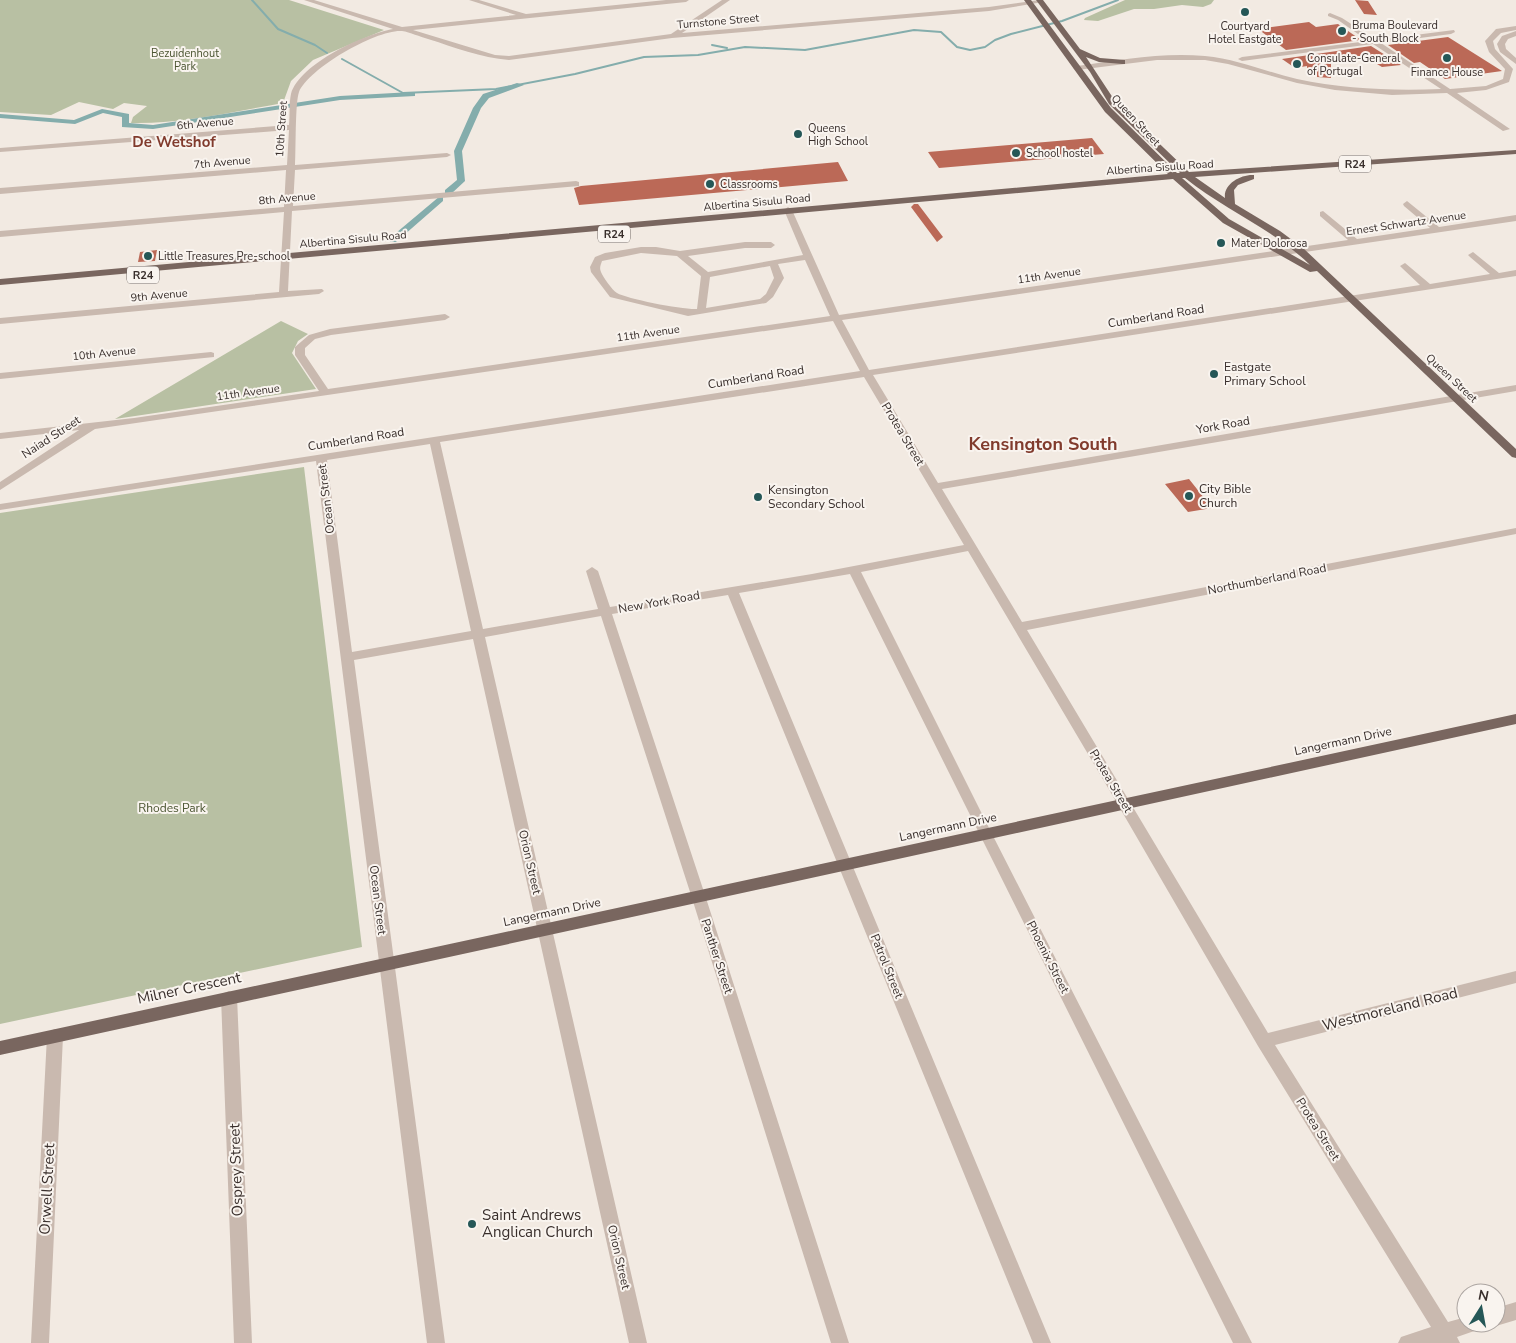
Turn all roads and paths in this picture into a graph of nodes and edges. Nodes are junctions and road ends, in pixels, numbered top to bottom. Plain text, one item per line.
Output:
1 (307, 0) edge
2 (472, 0) edge
3 (686, 0) edge
4 (727, 0) edge
5 (1040, 1) edge
6 (1029, 2) edge
7 (1330, 15) dead end
8 (529, 16) junction
9 (1516, 28) edge
10 (402, 29) junction
11 (1452, 32) dead end
12 (1516, 33) edge
13 (672, 36) junction
14 (1375, 42) junction
15 (1077, 50) junction
16 (1242, 60) dead end
17 (1122, 62) junction
18 (1516, 62) edge
19 (1091, 68) junction
20 (1079, 70) junction
21 (1515, 85) edge
22 (1451, 93) junction
23 (1433, 94) junction
24 (292, 127) junction
25 (1506, 129) dead end
26 (0, 150) edge
27 (1516, 152) edge
28 (447, 155) dead end
29 (1170, 158) junction
30 (1516, 159) edge
31 (290, 167) junction
32 (1239, 172) junction
33 (1188, 175) junction
34 (1174, 176) junction
35 (1251, 177) junction
36 (1196, 182) junction
37 (1182, 183) junction
38 (576, 184) dead end
39 (0, 191) edge
40 (1407, 204) dead end
41 (1231, 206) junction
42 (287, 209) junction
43 (789, 214) junction
44 (1324, 214) dead end
45 (1516, 218) edge
46 (1438, 230) junction
47 (0, 234) edge
48 (1355, 242) junction
49 (771, 245) dead end
50 (1300, 250) junction
51 (1284, 253) junction
52 (680, 254) junction
53 (1473, 255) dead end
54 (807, 257) junction
55 (286, 260) junction
56 (773, 262) junction
57 (1405, 266) dead end
58 (1516, 273) edge
59 (706, 275) junction
60 (1497, 276) junction
61 (1328, 279) junction
62 (0, 282) edge
63 (0, 286) edge
64 (1428, 286) junction
65 (320, 291) dead end
66 (283, 294) junction
67 (1350, 299) junction
68 (700, 312) junction
69 (445, 317) dead end
70 (836, 318) junction
71 (0, 321) edge
72 (211, 355) dead end
73 (867, 372) junction
74 (0, 376) edge
75 (1516, 388) edge
76 (325, 393) junction
77 (1455, 398) junction
78 (93, 426) junction
79 (0, 436) edge
80 (434, 440) junction
81 (1516, 455) edge
82 (321, 457) junction
83 (0, 487) edge
84 (934, 487) junction
85 (0, 507) edge
86 (1516, 531) edge
87 (971, 547) junction
88 (854, 570) junction
89 (592, 571) dead end
90 (732, 590) junction
91 (606, 611) junction
92 (1019, 626) junction
93 (478, 635) junction
94 (347, 657) junction
95 (1516, 719) edge
96 (1125, 804) junction
97 (985, 834) junction
98 (845, 864) junction
99 (698, 896) junction
100 (545, 929) junction
101 (386, 964) junction
102 (1516, 977) edge
103 (229, 997) junction
104 (55, 1036) junction
105 (1264, 1041) junction
106 (0, 1048) edge
107 (1447, 1337) edge
108 (40, 1343) edge
109 (243, 1343) edge
110 (436, 1343) edge
111 (638, 1343) edge
112 (840, 1343) edge
113 (1042, 1343) edge
114 (1243, 1343) edge
115 (1407, 1343) edge

1 - 10 street, Turnstone Street
2 - 8 street
3 - 8 street
4 - 13 street
5 - 6 street, Turnstone Street
5 - 15 main road, Queen Street
6 - 13 street, Turnstone Street
6 - 20 main road, Queen Street
7 - 14 street
8 - 10 street
9 - 22 street
10 - 13 street, Turnstone Street
10 - 24 street, 10th Street
11 - 14 street
12 - 18 street
14 - 16 street
14 - 22 street
15 - 17 main road
15 - 19 main road, Queen Street
17 - 19 street
17 - 23 street
19 - 20 street
19 - 23 street
19 - 29 main road, Queen Street
20 - 34 main road, Queen Street
21 - 22 street
22 - 23 street
22 - 25 street
24 - 26 street, 6th Avenue
24 - 31 street, 10th Street
27 - 32 main road, Albertina Sisulu Road / R24
28 - 31 street, 7th Avenue
29 - 32 main road
29 - 33 main road, Queen Street
30 - 35 main road, Albertina Sisulu Road / R24
31 - 39 street, 7th Avenue
31 - 42 street, 10th Street
32 - 33 main road, Albertina Sisulu Road / R24
33 - 34 main road, Albertina Sisulu Road / R24
33 - 36 main road, Queen Street
34 - 37 main road, Queen Street
34 - 43 main road, Albertina Sisulu Road / R24
35 - 36 main road, Albertina Sisulu Road / R24
35 - 41 main road
36 - 37 main road, Albertina Sisulu Road / R24
36 - 41 main road, Queen Street
37 - 43 main road, Albertina Sisulu Road / R24
37 - 51 main road, Queen Street
38 - 42 street, 8th Avenue
40 - 46 street
41 - 50 main road, Queen Street
42 - 47 street, 8th Avenue
42 - 55 street, 10th Street
43 - 54 street, Protea Street
43 - 55 main road, Albertina Sisulu Road / R24
44 - 48 street
45 - 46 street, Ernest Schwartz Avenue
46 - 48 street, Ernest Schwartz Avenue
48 - 50 street, Ernest Schwartz Avenue
49 - 52 street
50 - 51 street, 11th Avenue
50 - 61 main road, Queen Street
51 - 61 main road, Queen Street
51 - 70 street, 11th Avenue
52 - 59 street
52 - 68 street
53 - 60 street
54 - 56 street
54 - 70 street, Protea Street
55 - 62 main road, Albertina Sisulu Road / R24
55 - 63 main road, Albertina Sisulu Road / R24
55 - 66 street, 10th Street
56 - 59 street
56 - 68 street
57 - 64 street
58 - 60 street, Cumberland Road
59 - 68 street
60 - 64 street, Cumberland Road
61 - 67 main road, Queen Street
64 - 67 street, Cumberland Road
65 - 66 street, 9th Avenue
66 - 71 street, 9th Avenue
67 - 73 street, Cumberland Road
67 - 77 main road, Queen Street
69 - 76 street
70 - 73 street, Protea Street
70 - 76 street, 11th Avenue
72 - 74 street, 10th Avenue
73 - 80 street, Cumberland Road
73 - 84 street, Protea Street
75 - 77 street, York Road
76 - 78 street, 11th Avenue
77 - 81 main road, Queen Street
77 - 84 street, York Road
78 - 79 street, 11th Avenue
78 - 83 street, Naiad Street
80 - 82 street, Cumberland Road
80 - 93 street, Orion Street
82 - 85 street, Cumberland Road
82 - 94 street, Ocean Street
84 - 87 street, Protea Street
86 - 92 street, Northumberland Road
87 - 88 street, New York Road
87 - 92 street, Protea Street
88 - 90 street, New York Road
88 - 97 street, Phoenix Street
89 - 91 street, Panther Street
90 - 91 street, New York Road
90 - 98 street, Patrol Street
91 - 93 street, New York Road
91 - 99 street, Panther Street
92 - 96 street, Protea Street
93 - 94 street, New York Road
93 - 100 street, Orion Street
94 - 101 street, Ocean Street
95 - 96 main road, Langermann Drive
96 - 97 main road, Langermann Drive
96 - 105 street, Protea Street
97 - 98 main road, Langermann Drive
97 - 114 street, Phoenix Street
98 - 99 main road, Langermann Drive
98 - 113 street, Patrol Street
99 - 100 main road, Langermann Drive
99 - 112 street, Panther Street
100 - 101 main road, Langermann Drive
100 - 111 street, Orion Street
101 - 103 main road, Milner Crescent
101 - 110 street, Ocean Street
102 - 105 street, Westmoreland Road
103 - 104 main road, Milner Crescent
103 - 109 street, Osprey Street
104 - 106 main road, Milner Crescent
104 - 108 street, Orwell Street
105 - 107 street, Protea Street
107 - 115 street

